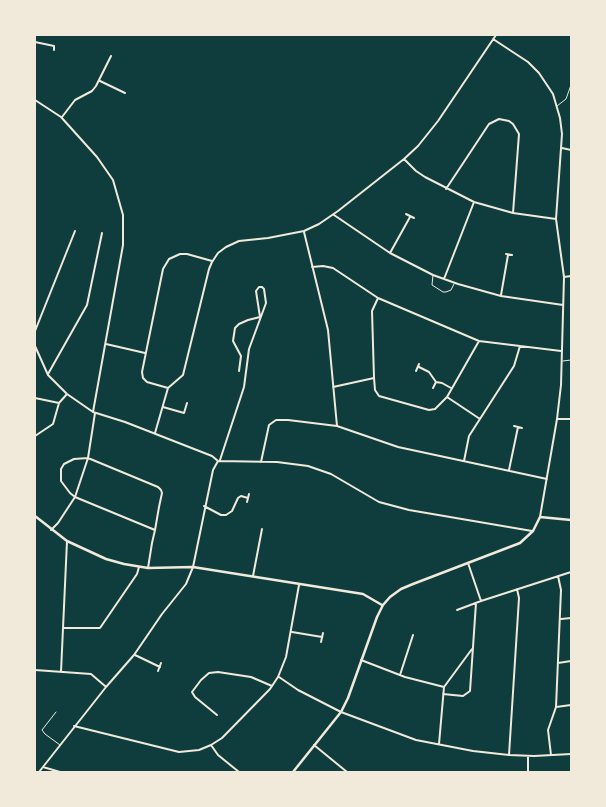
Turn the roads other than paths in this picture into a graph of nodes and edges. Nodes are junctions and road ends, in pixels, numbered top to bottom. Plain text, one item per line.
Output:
1 (496, 35) edge
2 (493, 39) junction
3 (35, 42) edge
4 (54, 50) dead end
5 (111, 56) dead end
6 (104, 60) dead end
7 (108, 62) junction
8 (100, 80) junction
9 (571, 85) edge
10 (125, 93) dead end
11 (35, 100) edge
12 (557, 106) junction
13 (62, 118) junction
14 (562, 148) junction
15 (571, 150) edge
16 (404, 159) junction
17 (446, 189) junction
18 (474, 202) junction
19 (513, 213) junction
20 (334, 214) junction
21 (406, 214) dead end
22 (410, 217) junction
23 (414, 218) dead end
24 (556, 219) junction
25 (75, 231) dead end
26 (304, 232) junction
27 (102, 233) dead end
28 (390, 253) junction
29 (508, 255) dead end
30 (212, 262) junction
31 (312, 267) junction
32 (433, 275) junction
33 (571, 276) edge
34 (564, 277) junction
35 (444, 279) junction
36 (455, 283) junction
37 (501, 296) junction
38 (378, 298) junction
39 (563, 305) junction
40 (260, 317) junction
41 (35, 331) edge
42 (479, 341) junction
43 (106, 344) junction
44 (35, 346) edge
45 (520, 346) junction
46 (240, 347) dead end
47 (237, 349) junction
48 (562, 351) junction
49 (146, 353) junction
50 (571, 360) edge
51 (562, 361) junction
52 (419, 364) dead end
53 (419, 368) junction
54 (238, 371) dead end
55 (416, 371) dead end
56 (48, 375) junction
57 (374, 378) junction
58 (436, 382) junction
59 (333, 387) junction
60 (168, 388) junction
61 (433, 388) dead end
62 (451, 388) junction
63 (67, 394) junction
64 (446, 397) junction
65 (35, 398) edge
66 (187, 403) dead end
67 (59, 404) junction
68 (163, 407) junction
69 (94, 412) junction
70 (557, 418) junction
71 (480, 419) junction
72 (571, 419) edge
73 (337, 426) junction
74 (514, 426) dead end
75 (518, 427) junction
76 (522, 428) dead end
77 (155, 433) junction
78 (35, 436) edge
79 (88, 458) junction
80 (219, 461) junction
81 (464, 461) junction
82 (261, 462) junction
83 (508, 470) junction
84 (547, 479) junction
85 (249, 494) dead end
86 (75, 497) junction
87 (248, 498) junction
88 (247, 502) dead end
89 (204, 506) junction
90 (35, 516) edge
91 (540, 517) junction
92 (571, 520) edge
93 (262, 529) dead end
94 (51, 530) junction
95 (155, 530) junction
96 (533, 532) junction
97 (67, 541) junction
98 (468, 563) junction
99 (139, 567) junction
100 (193, 567) junction
101 (148, 568) junction
102 (571, 572) edge
103 (252, 576) junction
104 (558, 576) junction
105 (299, 584) junction
106 (517, 590) junction
107 (481, 601) junction
108 (476, 603) junction
109 (383, 605) junction
110 (461, 609) junction
111 (457, 610) dead end
112 (463, 615) dead end
113 (571, 618) edge
114 (560, 619) junction
115 (64, 628) junction
116 (291, 631) junction
117 (322, 633) dead end
118 (414, 635) dead end
119 (322, 637) junction
120 (321, 642) dead end
121 (472, 649) junction
122 (134, 655) junction
123 (361, 660) junction
124 (571, 661) edge
125 (558, 663) junction
126 (35, 670) edge
127 (158, 670) dead end
128 (61, 672) junction
129 (400, 675) junction
130 (278, 677) junction
131 (272, 686) junction
132 (106, 687) junction
133 (444, 687) junction
134 (443, 694) junction
135 (571, 705) edge
136 (556, 707) junction
137 (56, 712) dead end
138 (341, 712) junction
139 (217, 715) dead end
140 (74, 726) junction
141 (60, 745) junction
142 (212, 745) junction
143 (314, 745) junction
144 (439, 745) junction
145 (509, 754) junction
146 (571, 754) edge
147 (551, 755) junction
148 (528, 756) junction
149 (43, 767) junction
150 (39, 772) edge
151 (60, 772) edge
152 (239, 772) edge
153 (293, 772) edge
154 (347, 772) edge
155 (528, 772) edge

1 - 2 street
2 - 12 street
2 - 16 street
3 - 4 street
5 - 7 street
6 - 7 street
7 - 8 street
8 - 10 street
8 - 13 street
9 - 12 lane
11 - 13 street
12 - 14 street
13 - 43 street
14 - 15 street
14 - 24 street
16 - 17 street
16 - 20 street
17 - 18 street
17 - 19 street
18 - 19 street
18 - 35 street
19 - 24 street
20 - 26 street
20 - 28 street
21 - 22 street
22 - 23 street
22 - 28 street
24 - 34 street
25 - 41 street
26 - 30 street
26 - 31 street
27 - 56 street
28 - 32 street
29 - 37 street
30 - 49 street
30 - 60 street
31 - 38 street
31 - 59 street
32 - 35 street
32 - 36 lane
33 - 34 street
34 - 39 street
35 - 36 street
36 - 37 street
37 - 39 street
38 - 42 street
38 - 57 street
39 - 48 street
40 - 40 street
40 - 47 street
40 - 80 street
42 - 45 street
42 - 62 street
43 - 49 street
43 - 69 street
44 - 56 street
45 - 48 street
45 - 71 street
46 - 47 street
47 - 54 street
48 - 51 street
49 - 60 street
50 - 51 lane
51 - 70 street
52 - 53 street
53 - 55 street
53 - 58 street
56 - 63 street
57 - 59 street
57 - 64 street
58 - 61 street
58 - 62 street
59 - 73 street
60 - 68 street
62 - 64 street
63 - 67 street
63 - 69 street
64 - 71 street
65 - 67 street
66 - 68 street
67 - 78 street
68 - 77 street
69 - 77 street
69 - 79 street
70 - 72 street
70 - 84 street
71 - 81 street
73 - 81 street
73 - 82 street
74 - 75 street
75 - 76 street
75 - 83 street
77 - 80 street
79 - 86 street
79 - 86 street
79 - 95 street
80 - 82 street
80 - 89 street
81 - 83 street
82 - 96 street
83 - 84 street
84 - 91 street
85 - 87 street
86 - 94 street
86 - 95 street
87 - 88 street
87 - 89 street
89 - 100 street
90 - 94 street
91 - 92 street
91 - 96 street
93 - 103 street
94 - 97 street
95 - 101 street
96 - 98 street
97 - 99 street
97 - 115 street
98 - 107 street
98 - 109 street
99 - 101 street
99 - 115 street
100 - 101 street
100 - 103 street
100 - 122 street
102 - 104 street
103 - 105 street
104 - 106 street
104 - 114 street
105 - 109 street
105 - 116 street
106 - 107 street
106 - 145 street
107 - 108 street
108 - 110 street
108 - 121 street
109 - 123 street
110 - 111 street
110 - 112 street
113 - 114 street
114 - 125 street
115 - 128 street
116 - 119 street
116 - 130 street
117 - 119 street
118 - 129 street
119 - 120 street
121 - 133 street
121 - 134 street
122 - 127 street
122 - 132 street
123 - 129 street
123 - 138 street
124 - 125 street
125 - 136 street
126 - 128 street
128 - 132 street
129 - 133 street
130 - 131 street
130 - 138 street
131 - 139 street
131 - 142 street
132 - 140 street
133 - 134 street
134 - 144 street
135 - 136 street
136 - 147 street
137 - 141 lane
138 - 143 street
138 - 144 street
140 - 141 street
140 - 142 street
141 - 149 street
142 - 152 street
143 - 153 street
143 - 154 street
144 - 145 street
145 - 148 street
146 - 147 street
147 - 148 street
148 - 155 street
149 - 150 street
149 - 151 street

